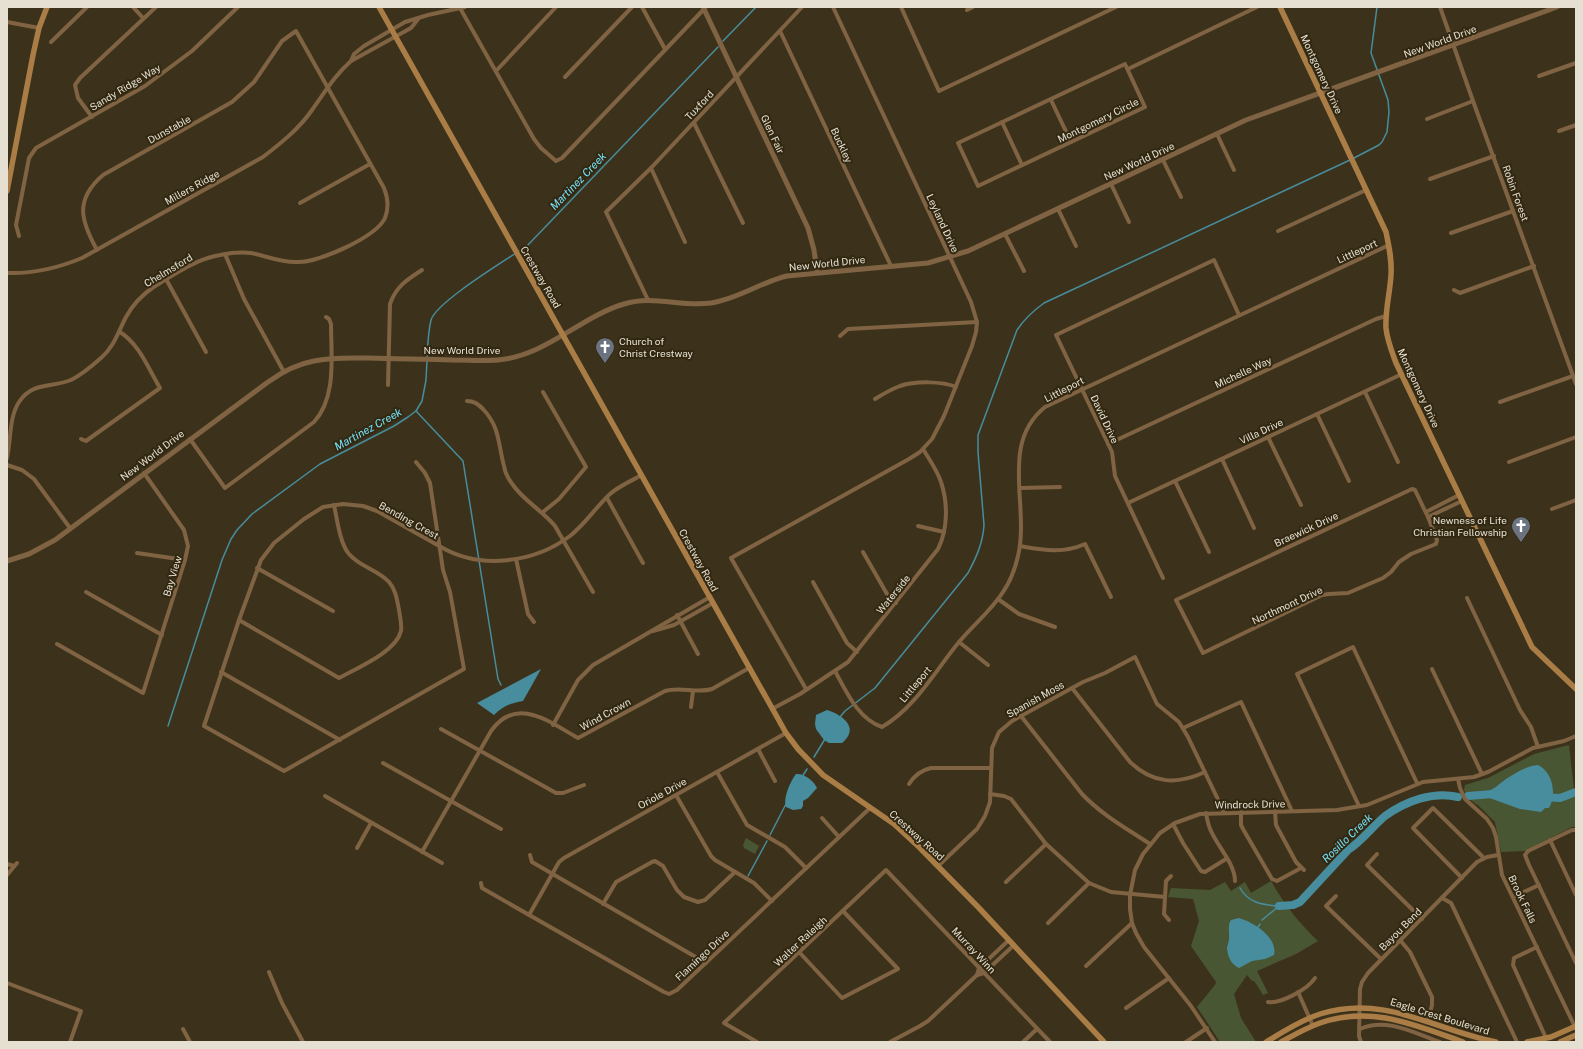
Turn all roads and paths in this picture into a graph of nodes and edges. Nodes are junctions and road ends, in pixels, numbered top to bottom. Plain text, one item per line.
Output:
1 (47, 7) edge
2 (87, 7) edge
3 (133, 7) edge
4 (156, 7) edge
5 (238, 7) edge
6 (379, 7) edge
7 (556, 7) edge
8 (632, 7) edge
9 (642, 7) edge
10 (802, 7) edge
11 (833, 7) edge
12 (901, 7) edge
13 (973, 7) edge
14 (1116, 7) edge
15 (1257, 7) edge
16 (1280, 7) edge
17 (1440, 7) edge
18 (1557, 7) edge
19 (463, 8) edge
20 (704, 8) edge
21 (967, 10) dead end
22 (143, 18) junction
23 (419, 18) junction
24 (7, 22) edge
25 (39, 28) junction
26 (391, 29) junction
27 (780, 31) junction
28 (396, 37) junction
29 (372, 40) junction
30 (51, 42) dead end
31 (1453, 46) junction
32 (376, 48) junction
33 (665, 49) junction
34 (351, 61) junction
35 (1576, 63) edge
36 (1128, 69) junction
37 (496, 71) junction
38 (1539, 76) dead end
39 (565, 77) dead end
40 (736, 77) junction
41 (327, 87) junction
42 (1321, 94) junction
43 (1050, 100) junction
44 (1473, 101) junction
45 (92, 117) junction
46 (1427, 119) dead end
47 (1002, 122) junction
48 (694, 123) junction
49 (1576, 125) edge
50 (1559, 131) dead end
51 (1217, 134) junction
52 (1071, 142) junction
53 (1494, 156) junction
54 (1163, 160) junction
55 (370, 164) junction
56 (1022, 165) junction
57 (650, 168) junction
58 (1234, 170) dead end
59 (1430, 178) dead end
60 (1111, 184) junction
61 (1366, 190) junction
62 (7, 191) edge
63 (1181, 197) dead end
64 (300, 203) dead end
65 (1058, 209) junction
66 (1513, 211) junction
67 (1129, 222) dead end
68 (743, 223) dead end
69 (1278, 231) dead end
70 (1451, 233) dead end
71 (1004, 234) junction
72 (19, 236) dead end
73 (686, 242) dead end
74 (1389, 245) junction
75 (1076, 246) dead end
76 (97, 250) junction
77 (225, 254) junction
78 (950, 257) junction
79 (891, 266) junction
80 (1534, 266) junction
81 (422, 270) dead end
82 (1024, 271) dead end
83 (817, 272) junction
84 (7, 273) edge
85 (166, 280) junction
86 (1454, 290) dead end
87 (648, 300) junction
88 (1239, 315) junction
89 (1386, 316) junction
90 (326, 317) dead end
91 (976, 322) junction
92 (120, 332) junction
93 (563, 335) junction
94 (840, 336) dead end
95 (206, 352) dead end
96 (331, 359) junction
97 (389, 359) junction
98 (284, 372) junction
99 (1402, 374) junction
100 (1573, 376) junction
101 (1576, 384) edge
102 (388, 385) dead end
103 (956, 386) junction
104 (1082, 389) junction
105 (543, 392) dead end
106 (1365, 392) junction
107 (875, 399) dead end
108 (467, 401) dead end
109 (1500, 402) dead end
110 (1317, 414) junction
111 (1268, 437) junction
112 (1576, 437) edge
113 (81, 439) dead end
114 (190, 439) junction
115 (1108, 444) junction
116 (923, 449) junction
117 (7, 458) edge
118 (1222, 459) junction
119 (416, 462) dead end
120 (1398, 462) dead end
121 (1509, 462) dead end
122 (7, 465) edge
123 (144, 473) junction
124 (642, 475) junction
125 (1175, 481) junction
126 (1349, 481) dead end
127 (1060, 487) dead end
128 (1020, 488) junction
129 (1459, 495) junction
130 (607, 498) junction
131 (1576, 500) edge
132 (1462, 501) junction
133 (1128, 503) junction
134 (334, 505) junction
135 (1301, 505) dead end
136 (1552, 509) dead end
137 (543, 512) junction
138 (1426, 512) junction
139 (1428, 518) junction
140 (918, 526) dead end
141 (70, 528) junction
142 (1254, 528) dead end
143 (944, 532) junction
144 (563, 540) junction
145 (1020, 546) junction
146 (440, 547) junction
147 (863, 552) dead end
148 (1208, 552) dead end
149 (137, 553) dead end
150 (516, 559) junction
151 (186, 560) junction
152 (7, 561) edge
153 (643, 563) dead end
154 (257, 568) junction
155 (1163, 578) dead end
156 (812, 582) dead end
157 (86, 592) dead end
158 (593, 592) dead end
159 (710, 597) junction
160 (1111, 598) dead end
161 (1467, 598) dead end
162 (998, 599) junction
163 (713, 603) junction
164 (896, 603) junction
165 (333, 611) dead end
166 (677, 615) junction
167 (239, 620) junction
168 (534, 622) dead end
169 (681, 622) junction
170 (1055, 627) dead end
171 (651, 632) junction
172 (162, 635) junction
173 (959, 642) junction
174 (57, 644) dead end
175 (857, 652) junction
176 (1203, 653) joint
177 (698, 654) dead end
178 (988, 665) dead end
179 (749, 668) junction
180 (1432, 670) dead end
181 (835, 671) junction
182 (221, 672) junction
183 (1072, 688) junction
184 (806, 689) junction
185 (1576, 689) edge
186 (693, 691) junction
187 (691, 707) dead end
188 (772, 710) junction
189 (1021, 716) junction
190 (553, 725) junction
191 (1183, 728) junction
192 (441, 729) dead end
193 (786, 733) junction
194 (1576, 736) edge
195 (340, 740) junction
196 (1538, 747) junction
197 (758, 749) junction
198 (480, 750) junction
199 (384, 763) dead end
200 (991, 768) junction
201 (717, 772) junction
202 (1205, 772) junction
203 (1482, 774) junction
204 (1458, 779) junction
205 (775, 781) dead end
206 (1417, 783) junction
207 (909, 784) dead end
208 (584, 785) dead end
209 (990, 794) junction
210 (676, 795) junction
211 (325, 796) dead end
212 (451, 801) junction
213 (1359, 806) junction
214 (870, 808) junction
215 (1275, 811) junction
216 (1292, 811) junction
217 (1224, 812) junction
218 (1242, 812) junction
219 (1206, 813) junction
220 (822, 818) dead end
221 (371, 823) junction
222 (1173, 824) junction
223 (501, 829) dead end
224 (1576, 830) edge
225 (839, 837) junction
226 (1550, 840) junction
227 (1046, 844) junction
228 (1150, 844) junction
229 (357, 848) dead end
230 (422, 852) junction
231 (1377, 854) dead end
232 (1498, 855) junction
233 (530, 856) dead end
234 (1484, 858) junction
235 (1226, 859) junction
236 (442, 863) dead end
237 (7, 864) edge
238 (938, 866) junction
239 (806, 868) junction
240 (886, 870) joint
241 (735, 872) junction
242 (7, 875) edge
243 (552, 875) junction
244 (1171, 876) dead end
245 (1462, 878) junction
246 (1006, 882) dead end
247 (1234, 882) dead end
248 (481, 883) dead end
249 (1089, 883) junction
250 (1538, 885) junction
251 (1130, 895) junction
252 (1576, 895) edge
253 (1336, 896) dead end
254 (1165, 897) junction
255 (1513, 897) junction
256 (1442, 898) junction
257 (772, 900) junction
258 (603, 904) junction
259 (843, 911) junction
260 (529, 915) junction
261 (1422, 919) junction
262 (1168, 920) dead end
263 (1048, 922) dead end
264 (1132, 923) junction
265 (1009, 940) junction
266 (1400, 940) junction
267 (1014, 946) junction
268 (1537, 947) junction
269 (799, 952) junction
270 (1381, 959) junction
271 (706, 963) junction
272 (1576, 963) edge
273 (1086, 966) dead end
274 (979, 968) junction
275 (268, 972) dead end
276 (984, 973) junction
277 (977, 975) junction
278 (1169, 978) junction
279 (1315, 978) dead end
280 (7, 983) edge
281 (1298, 992) junction
282 (1268, 1002) dead end
283 (1126, 1008) dead end
284 (1359, 1008) junction
285 (1360, 1016) junction
286 (1310, 1018) junction
287 (1428, 1021) junction
288 (1313, 1026) junction
289 (1576, 1027) edge
290 (1207, 1028) junction
291 (183, 1029) dead end
292 (1037, 1029) junction
293 (1360, 1029) junction
294 (1576, 1035) edge
295 (1546, 1038) junction
296 (70, 1042) edge
297 (190, 1042) edge
298 (303, 1042) edge
299 (757, 1042) edge
300 (890, 1042) edge
301 (1023, 1042) edge
302 (1050, 1042) edge
303 (1104, 1042) edge
304 (1186, 1042) edge
305 (1215, 1042) edge
306 (1266, 1042) edge
307 (1281, 1042) edge
308 (1361, 1042) edge
309 (1440, 1042) edge
310 (1463, 1042) edge
311 (1496, 1042) edge
312 (1517, 1042) edge
313 (1527, 1042) edge
314 (1560, 1042) edge

1 - 25 main road
2 - 30 street
3 - 22 street
4 - 22 street
5 - 45 street, Sandy Ridge Way
6 - 26 main road, Crestway Road
7 - 37 street
8 - 39 street
9 - 33 street
10 - 27 street, Tuxford
11 - 78 street, Leyland Drive
12 - 14 street
13 - 21 street
15 - 36 street
16 - 42 main road, Montgomery Drive
17 - 31 street, Robin Forest
18 - 31 street, New World Drive
19 - 23 street, Millers Ridge
19 - 37 street
20 - 33 street
20 - 40 street, Glen Fair
22 - 45 street
23 - 26 street, Millers Ridge
23 - 28 street, Millers Ridge
24 - 25 street
25 - 62 main road
26 - 28 main road, Crestway Road
26 - 29 street, Millers Ridge
27 - 40 street, Tuxford
27 - 79 street, Buckley
28 - 32 street, Millers Ridge
28 - 93 main road, Crestway Road
29 - 32 street
29 - 34 street, Millers Ridge
31 - 42 street, New World Drive
31 - 44 street, Robin Forest
32 - 34 street, Millers Ridge
33 - 37 street
34 - 41 street, Millers Ridge
35 - 38 street
36 - 43 street, Montgomery Circle
36 - 52 street, Montgomery Circle
40 - 48 street, Tuxford
40 - 83 street, Glen Fair
41 - 55 street
41 - 76 street, Millers Ridge
41 - 76 street, Dunstable
42 - 51 street, New World Drive
42 - 61 main road, Montgomery Drive
43 - 47 street, Montgomery Circle
43 - 52 street
44 - 46 street
44 - 53 street, Robin Forest
45 - 72 street, Sandy Ridge Way
47 - 56 street
47 - 56 street, Montgomery Circle
48 - 57 street, Tuxford
48 - 68 street
49 - 50 street
51 - 54 street, New World Drive
51 - 58 street
52 - 56 street, Montgomery Circle
53 - 59 street
53 - 66 street, Robin Forest
54 - 60 street, New World Drive
54 - 63 street
55 - 64 street
55 - 77 street, Chelmsford
57 - 73 street
57 - 87 street, Tuxford
60 - 65 street, New World Drive
60 - 67 street
61 - 69 street
61 - 74 main road, Montgomery Drive
65 - 71 street, New World Drive
65 - 75 street
66 - 70 street
66 - 80 street, Robin Forest
71 - 78 street, New World Drive
71 - 82 street
74 - 88 street, Littleport
74 - 89 main road, Montgomery Drive
76 - 84 street, Millers Ridge
77 - 85 street, Chelmsford
77 - 98 street
78 - 79 street, New World Drive
78 - 91 street, Leyland Drive
79 - 83 street, New World Drive
80 - 86 street
80 - 100 street, Robin Forest
81 - 97 street
83 - 87 street, New World Drive
85 - 92 street, Chelmsford
85 - 95 street
87 - 93 street, New World Drive
88 - 104 street, Littleport
88 - 104 street, David Drive
89 - 99 main road, Montgomery Drive
89 - 115 street, Michelle Way
90 - 96 street
91 - 94 street
91 - 103 street, Leyland Drive
92 - 113 street
92 - 117 street, Chelmsford
93 - 97 street, New World Drive
93 - 124 main road, Crestway Road
96 - 97 street, New World Drive
96 - 98 street, New World Drive
96 - 114 street
97 - 102 street
98 - 114 street, New World Drive
99 - 106 street, Villa Drive
99 - 129 main road, Montgomery Drive
100 - 101 street, Robin Forest
100 - 109 street
103 - 107 street
103 - 116 street, Leyland Drive
104 - 115 street, David Drive
104 - 128 street, Littleport
105 - 137 street
106 - 110 street, Villa Drive
106 - 120 street
108 - 137 street
110 - 111 street, Villa Drive
110 - 126 street
111 - 118 street, Villa Drive
111 - 135 street
112 - 121 street
114 - 123 street, New World Drive
115 - 133 street, David Drive
116 - 143 street, Waterside
116 - 184 street, Leyland Drive
118 - 125 street, Villa Drive
118 - 142 street
119 - 146 street
122 - 141 street
123 - 141 street, New World Drive
123 - 151 street, Bay View
124 - 130 street, Bending Crest
124 - 159 main road, Crestway Road
125 - 133 street, Villa Drive
125 - 148 street
127 - 128 street
128 - 145 street, Littleport
129 - 132 main road, Montgomery Drive
129 - 138 street
130 - 144 street, Bending Crest
130 - 153 street
131 - 136 street
132 - 139 street
132 - 185 main road, Montgomery Drive
133 - 155 street, David Drive
134 - 146 street, Bending Crest
134 - 154 street, Bending Crest
134 - 167 street
137 - 144 street
138 - 139 street, Braewick Drive
138 - 176 street, Braewick Drive
139 - 176 street, Northmont Drive
140 - 143 street
141 - 152 street, New World Drive
143 - 164 street, Waterside
144 - 150 street, Bending Crest
144 - 158 street
145 - 160 street
145 - 162 street, Littleport
146 - 150 street, Bending Crest
146 - 195 street
147 - 164 street
149 - 151 street
150 - 168 street
151 - 172 street, Bay View
154 - 165 street
154 - 167 street, Bending Crest
156 - 175 street
157 - 172 street
159 - 163 main road, Crestway Road
159 - 166 street
161 - 196 street
162 - 170 street
162 - 173 street, Littleport
163 - 169 street
163 - 179 main road, Crestway Road
164 - 175 street, Waterside
166 - 169 street
166 - 171 street
167 - 182 street, Bending Crest
169 - 171 street
169 - 177 street
171 - 190 street
172 - 174 street, Bay View
173 - 178 street
173 - 181 street, Littleport
175 - 181 street, Waterside
179 - 186 street, Wind Crown
179 - 188 main road, Crestway Road
180 - 203 street
181 - 184 street, Waterside
182 - 195 street
182 - 195 street, Bending Crest
183 - 189 street, Spanish Moss
183 - 191 street, Spanish Moss
183 - 202 street
184 - 188 street, Waterside
186 - 187 street
186 - 190 street, Wind Crown
188 - 193 main road, Crestway Road
189 - 200 street, Spanish Moss
189 - 228 street
190 - 198 street, Wind Crown
191 - 202 street
191 - 216 street
192 - 198 street
193 - 197 street, Oriole Drive
193 - 214 main road, Crestway Road
194 - 196 street, Windrock Drive
196 - 203 street, Windrock Drive
197 - 201 street, Oriole Drive
197 - 205 street
198 - 208 street
198 - 212 street, Wind Crown
199 - 212 street
200 - 207 street
200 - 209 street, Spanish Moss
201 - 210 street, Oriole Drive
201 - 239 street
202 - 217 street
203 - 204 street, Windrock Drive
204 - 206 street, Windrock Drive
204 - 232 street, Brook Falls
206 - 213 street, Windrock Drive
206 - 213 street
209 - 227 street
209 - 238 street, Spanish Moss
210 - 241 street
210 - 243 street, Oriole Drive
211 - 221 street
212 - 223 street
212 - 230 street, Wind Crown
213 - 216 street, Windrock Drive
214 - 225 street, Flamingo Drive
214 - 238 main road, Crestway Road
215 - 216 street, Windrock Drive
215 - 218 street, Windrock Drive
215 - 218 street
217 - 218 street, Windrock Drive
217 - 219 street, Windrock Drive
219 - 222 street, Windrock Drive
219 - 235 street
220 - 225 street
221 - 229 street
221 - 230 street
222 - 228 street, Windrock Drive
222 - 235 street
224 - 226 street
225 - 239 street, Flamingo Drive
226 - 250 street
226 - 252 street
227 - 246 street
227 - 249 street
228 - 251 street, Windrock Drive
230 - 236 street
231 - 261 street
232 - 234 street, Bayou Bend
232 - 255 street, Brook Falls
233 - 243 street
234 - 245 street, Bayou Bend
234 - 245 street
235 - 247 street
237 - 242 street
238 - 265 main road, Crestway Road
239 - 257 street, Flamingo Drive
240 - 259 street, Walter Raleigh
240 - 274 street, Murray Winn
241 - 257 street
241 - 258 street
243 - 258 street
243 - 260 street, Oriole Drive
244 - 254 street
245 - 256 street, Bayou Bend
248 - 260 street, Flamingo Drive
249 - 251 street
249 - 263 street
250 - 255 street
250 - 272 street
251 - 254 street
251 - 264 street, Windrock Drive
253 - 270 street
254 - 262 street
255 - 268 street, Brook Falls
256 - 261 street, Bayou Bend
256 - 312 street
257 - 271 street, Flamingo Drive
258 - 271 street
259 - 269 street, Walter Raleigh
259 - 269 street
260 - 271 street, Flamingo Drive
261 - 266 street, Bayou Bend
264 - 273 street
264 - 278 street, Windrock Drive
265 - 267 main road, Crestway Road
265 - 274 street
266 - 270 street, Bayou Bend
266 - 287 street
267 - 276 street
267 - 303 main road, Crestway Road
268 - 289 street, Brook Falls
268 - 295 street
269 - 299 street, Walter Raleigh
270 - 284 street, Bayou Bend
274 - 276 street, Murray Winn
274 - 277 street
275 - 298 street
276 - 277 street
276 - 292 street, Murray Winn
277 - 300 street
278 - 283 street
278 - 290 street, Windrock Drive
279 - 281 street
280 - 296 street
281 - 282 street
281 - 286 street
284 - 285 street, Bayou Bend
284 - 286 main road, Eagle Crest Boulevard
284 - 287 main road, Eagle Crest Boulevard
285 - 288 main road, Eagle Crest Boulevard
285 - 293 street, Bayou Bend
285 - 310 main road, Eagle Crest Boulevard
286 - 288 street
286 - 306 main road, Eagle Crest Boulevard
287 - 311 main road, Eagle Crest Boulevard
288 - 307 main road, Eagle Crest Boulevard
289 - 295 main road
290 - 304 street
290 - 305 street, Windrock Drive
291 - 297 street
292 - 301 street
292 - 302 street, Murray Winn
293 - 308 street, Bayou Bend
293 - 309 street
294 - 314 main road
295 - 313 main road

